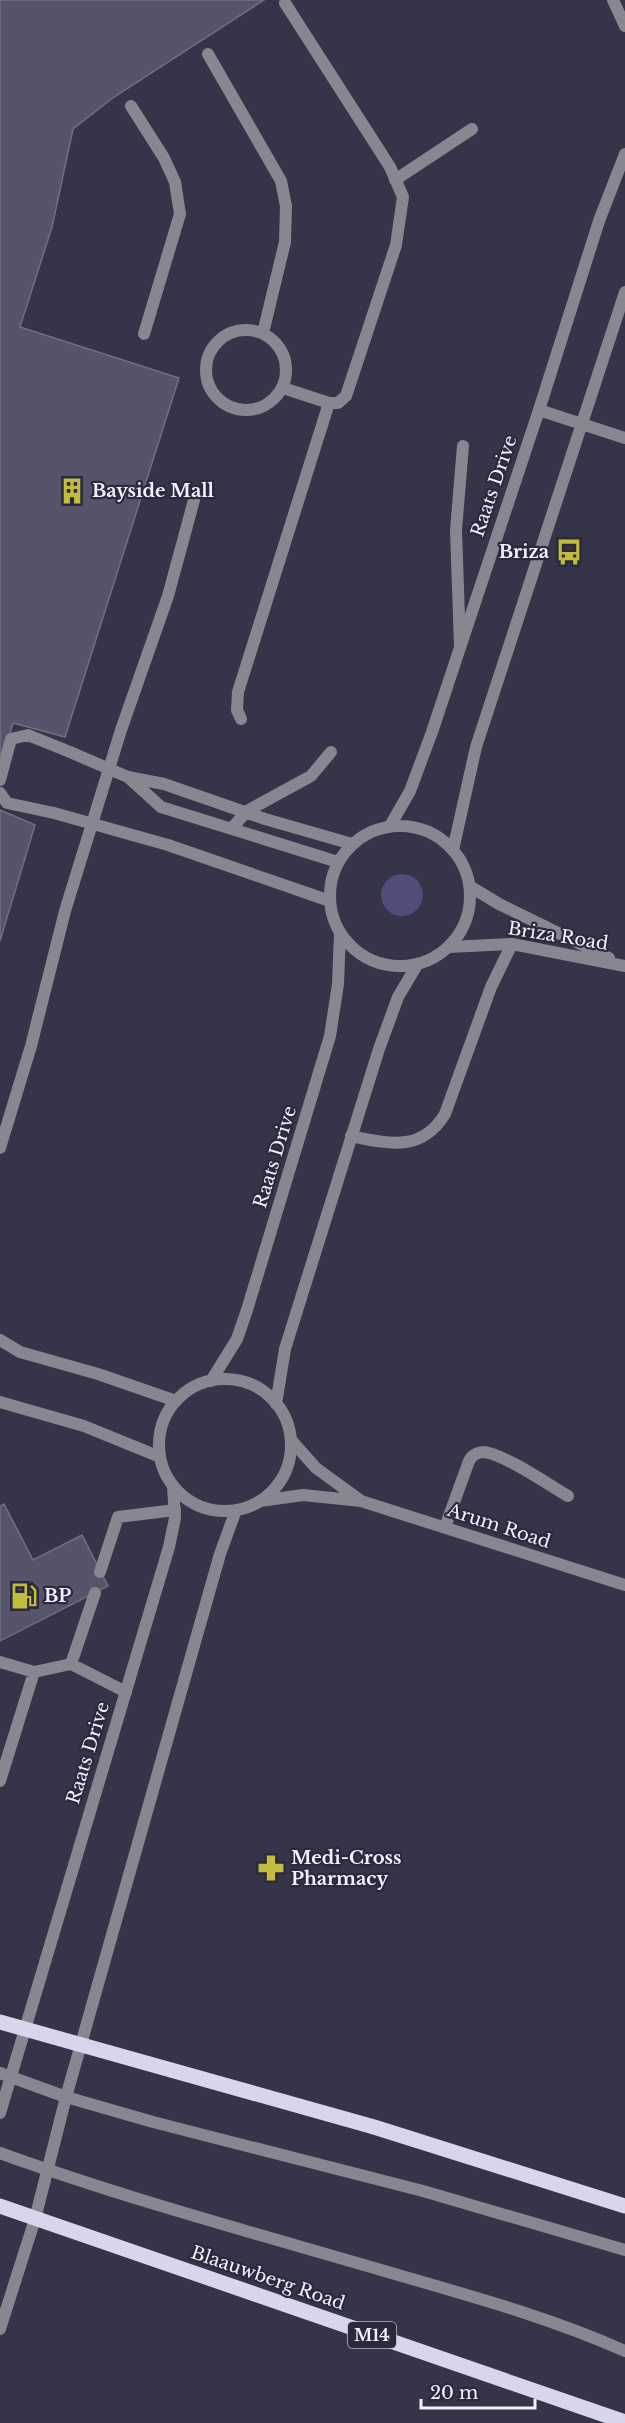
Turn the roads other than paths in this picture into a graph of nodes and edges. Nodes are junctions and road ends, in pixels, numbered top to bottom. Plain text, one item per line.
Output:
1 (613, 0) edge
2 (285, 3) dead end
3 (625, 26) edge
4 (208, 54) dead end
5 (131, 106) dead end
6 (472, 129) dead end
7 (625, 154) edge
8 (395, 180) junction
9 (625, 292) edge
10 (263, 333) junction
11 (144, 334) dead end
12 (283, 388) junction
13 (329, 403) junction
14 (539, 410) junction
15 (582, 424) junction
16 (625, 438) edge
17 (463, 446) dead end
18 (194, 500) dead end
19 (460, 648) junction
20 (241, 719) dead end
21 (331, 752) dead end
22 (128, 777) junction
23 (0, 780) edge
24 (0, 793) edge
25 (247, 811) junction
26 (390, 826) junction
27 (232, 828) junction
28 (352, 844) junction
29 (453, 850) junction
30 (338, 862) junction
31 (471, 887) junction
32 (330, 901) junction
33 (340, 933) junction
34 (512, 944) junction
35 (449, 947) junction
36 (417, 965) junction
37 (625, 966) edge
38 (351, 1136) junction
39 (0, 1148) edge
40 (0, 1340) edge
41 (211, 1381) junction
42 (177, 1401) junction
43 (0, 1402) edge
44 (276, 1404) junction
45 (291, 1440) junction
46 (160, 1457) junction
47 (173, 1486) junction
48 (568, 1496) dead end
49 (260, 1501) junction
50 (361, 1501) junction
51 (175, 1510) junction
52 (236, 1510) junction
53 (445, 1527) junction
54 (100, 1572) dead end
55 (625, 1585) edge
56 (95, 1593) dead end
57 (0, 1662) edge
58 (70, 1664) junction
59 (34, 1672) junction
60 (126, 1692) junction
61 (0, 1781) edge
62 (0, 2022) edge
63 (24, 2029) junction
64 (81, 2044) junction
65 (5, 2075) edge
66 (66, 2097) junction
67 (0, 2113) edge
68 (0, 2153) edge
69 (47, 2170) junction
70 (0, 2206) edge
71 (625, 2206) edge
72 (35, 2219) junction
73 (625, 2250) edge
74 (0, 2329) edge
75 (625, 2351) edge
76 (625, 2422) edge

1 - 3 street
2 - 8 street
4 - 10 street
5 - 11 street
6 - 8 street
7 - 14 street, Raats Drive
8 - 13 street
9 - 15 street
10 - 12 street
10 - 12 street
12 - 13 street
13 - 20 street
14 - 15 street
14 - 19 street, Raats Drive
15 - 16 street
15 - 29 street
17 - 19 street
18 - 39 street
19 - 26 street, Raats Drive
21 - 25 street
22 - 23 street, bridge
22 - 25 street
22 - 27 street
24 - 32 street, bridge
25 - 27 street
25 - 28 street
26 - 28 street
26 - 29 street
27 - 30 street
28 - 30 street
29 - 31 street
30 - 32 street
31 - 35 street
31 - 37 street, Briza Road
32 - 33 street
33 - 36 street
33 - 41 street, Raats Drive
34 - 35 street, Briza Road
34 - 37 street, Briza Road
34 - 38 street
35 - 36 street
36 - 38 street
38 - 44 street
40 - 42 street
41 - 42 street
41 - 44 street
42 - 46 street
43 - 46 street
44 - 45 street
45 - 49 street
45 - 50 street, Arum Road
46 - 47 street
47 - 51 street, Raats Drive
47 - 52 street
48 - 53 street
49 - 50 street, Arum Road
49 - 52 street
50 - 53 street, Arum Road
51 - 54 street
51 - 60 street, Raats Drive
52 - 64 street
53 - 55 street, Arum Road
56 - 58 street
57 - 59 street
58 - 59 street
58 - 60 street
59 - 61 street
60 - 63 street, Raats Drive
62 - 63 main road
63 - 64 main road
63 - 65 street, Raats Drive
64 - 66 street
64 - 71 main road
65 - 66 street
65 - 67 street, Raats Drive
66 - 69 street
66 - 73 street
68 - 69 street
69 - 72 street
69 - 75 street
70 - 72 main road, Blaauwberg Road / M14
72 - 74 street
72 - 76 main road, Blaauwberg Road / M14

